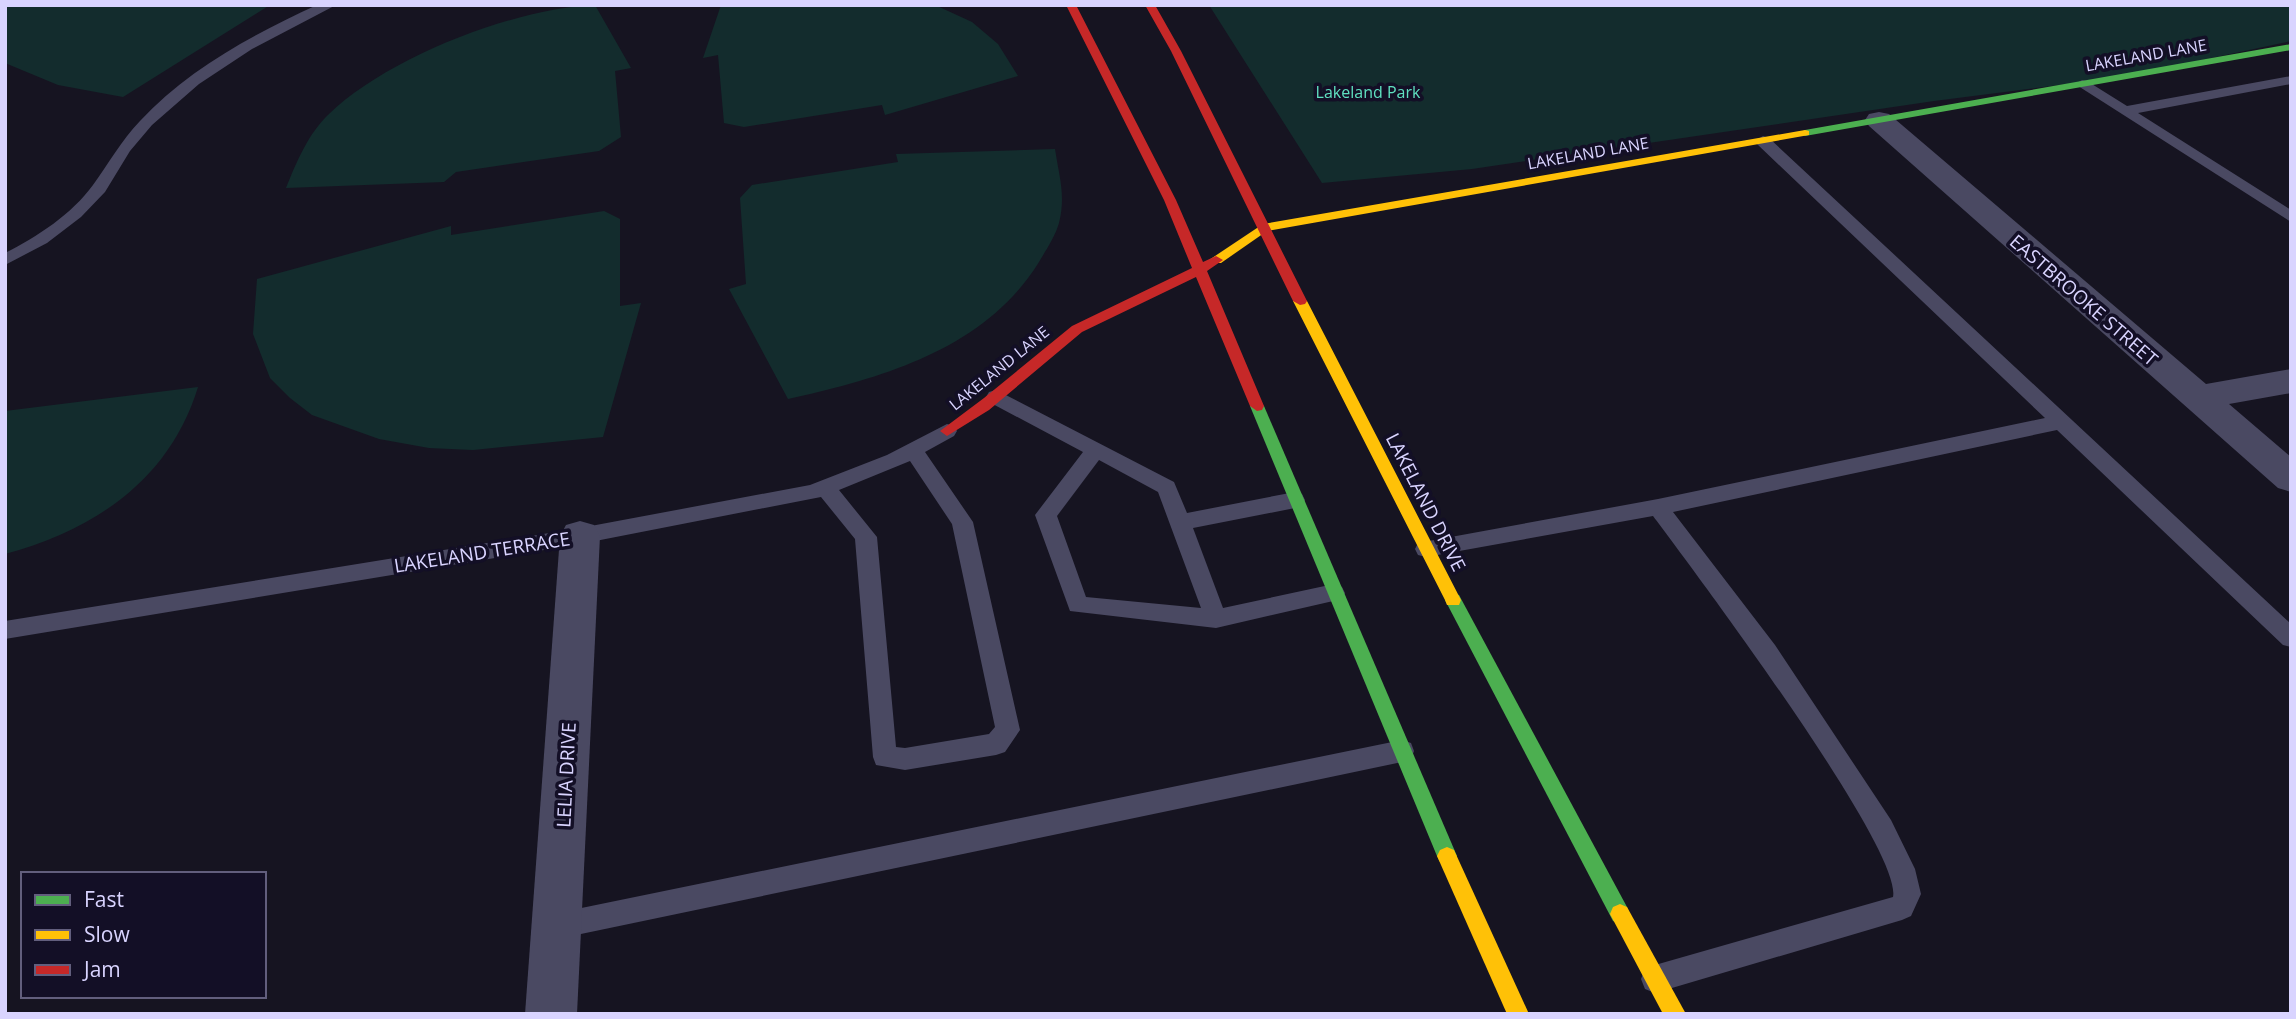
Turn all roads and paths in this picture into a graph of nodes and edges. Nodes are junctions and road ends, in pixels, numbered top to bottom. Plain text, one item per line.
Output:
1 (329, 5) edge
2 (1071, 5) edge
3 (1150, 5) edge
4 (2291, 47) edge
5 (2291, 80) edge
6 (2082, 84) junction
7 (2124, 111) junction
8 (1879, 120) junction
9 (1763, 141) junction
10 (2291, 217) edge
11 (1264, 228) junction
12 (5, 260) edge
13 (1199, 271) junction
14 (2291, 381) edge
15 (996, 397) junction
16 (2196, 398) junction
17 (2062, 422) junction
18 (947, 431) joint
19 (1096, 449) junction
20 (913, 450) junction
21 (2291, 478) edge
22 (825, 487) junction
23 (1295, 500) junction
24 (1658, 506) junction
25 (1180, 522) junction
26 (580, 536) junction
27 (1426, 549) junction
28 (1334, 593) junction
29 (1216, 618) junction
30 (5, 630) edge
31 (2291, 638) edge
32 (1402, 751) junction
33 (557, 926) junction
34 (1655, 979) junction
35 (551, 1014) edge
36 (1518, 1014) edge
37 (1675, 1014) edge

1 - 12 lane
2 - 13 main road
3 - 11 main road, LAKELAND DRIVE
4 - 6 main road, LAKELAND LANE
5 - 7 lane
6 - 7 lane
6 - 8 main road, LAKELAND LANE
7 - 10 lane
8 - 9 main road, LAKELAND LANE
8 - 16 street, EASTBROOKE STREET
9 - 11 main road, LAKELAND LANE
9 - 17 lane
11 - 13 main road, LAKELAND LANE
11 - 27 main road, LAKELAND DRIVE
13 - 15 main road, LAKELAND LANE
13 - 23 main road
14 - 16 street
15 - 18 main road, LAKELAND LANE
15 - 19 lane
16 - 21 street, EASTBROOKE STREET
17 - 24 lane
17 - 31 lane
18 - 20 lane, LAKELAND TERRACE
19 - 25 lane
19 - 29 lane
20 - 22 lane, LAKELAND TERRACE
20 - 22 lane
22 - 26 lane, LAKELAND TERRACE
23 - 25 lane
23 - 28 main road
24 - 27 lane
24 - 34 lane
25 - 29 lane
26 - 30 lane, LAKELAND TERRACE
26 - 33 street, LELIA DRIVE
27 - 34 main road, LAKELAND DRIVE
28 - 29 lane
28 - 32 main road
32 - 33 lane
32 - 36 main road
33 - 35 street, LELIA DRIVE
34 - 37 main road, LAKELAND DRIVE

